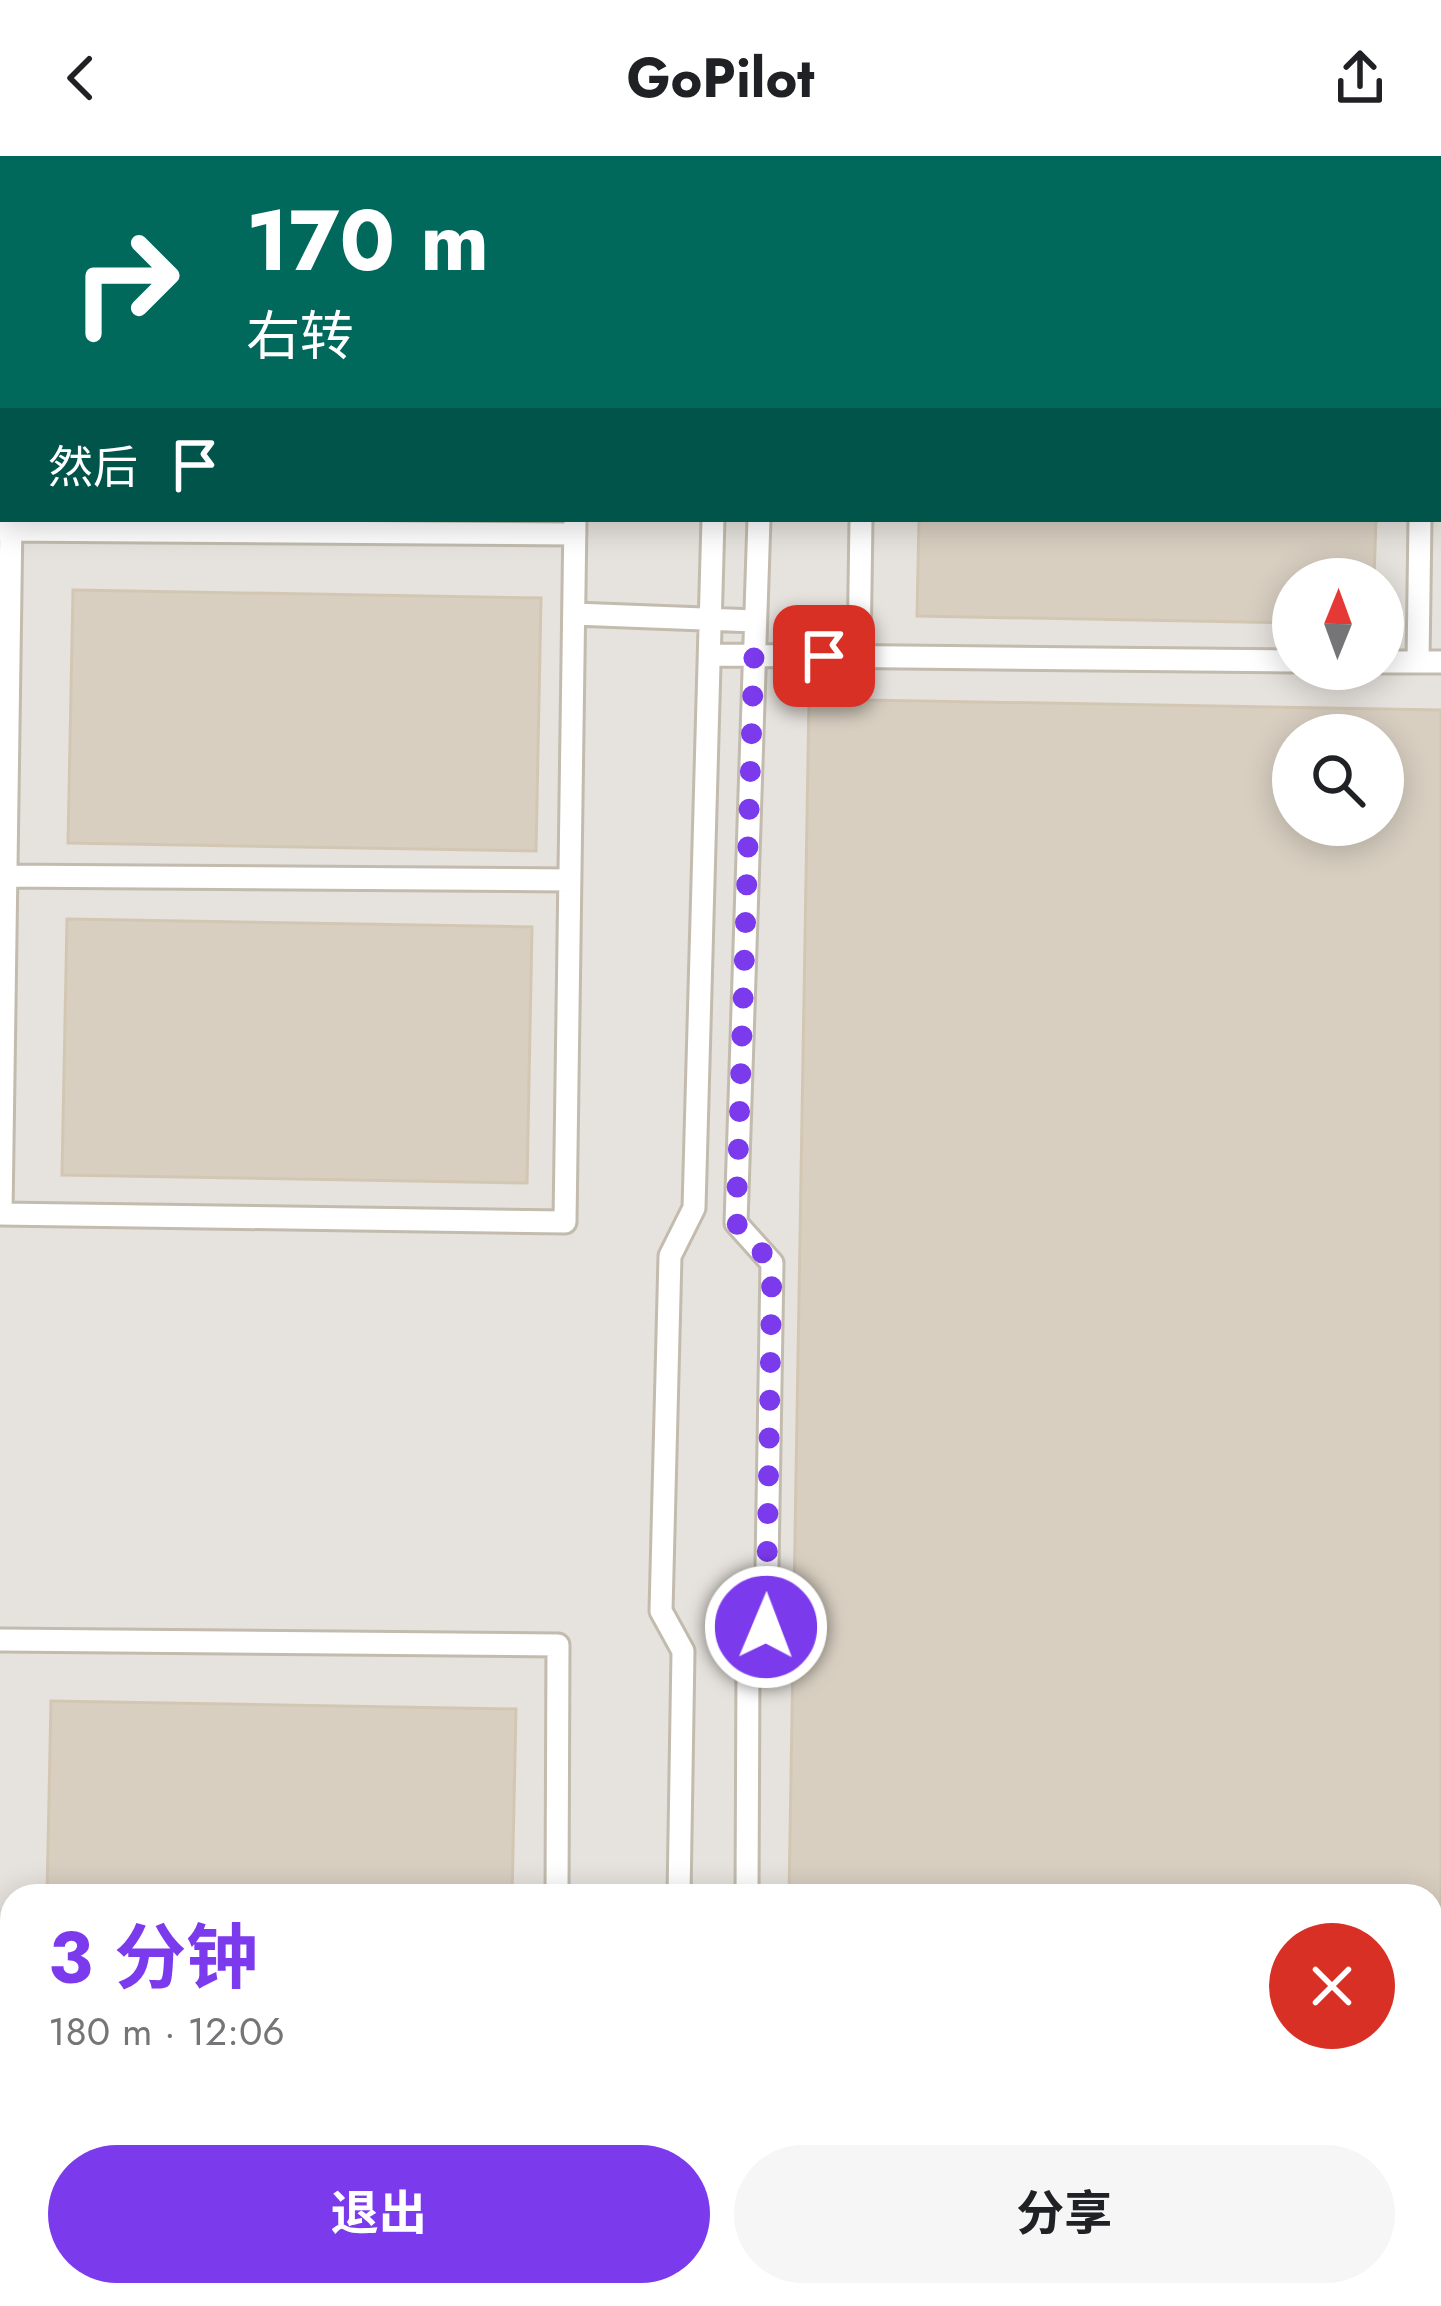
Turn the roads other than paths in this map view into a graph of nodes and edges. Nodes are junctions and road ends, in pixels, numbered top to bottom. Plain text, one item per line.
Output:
1 (713, 522) edge
2 (759, 522) edge
3 (861, 522) edge
4 (1420, 522) edge
5 (7, 526) edge
6 (575, 527) edge
7 (574, 614) junction
8 (711, 619) junction
9 (755, 621) junction
10 (710, 655) junction
11 (754, 655) junction
12 (859, 656) junction
13 (1272, 661) edge
14 (1429, 662) edge
15 (3, 876) edge
16 (570, 880) junction
17 (1, 1214) edge
18 (0, 1640) edge
19 (557, 1884) edge
20 (679, 1884) edge
21 (747, 1884) edge

1 - 8 lane
2 - 9 lane
3 - 12 lane
4 - 14 lane
5 - 6 lane
5 - 15 lane
6 - 7 lane
7 - 8 lane
7 - 16 lane
8 - 9 lane
8 - 10 lane
9 - 11 lane
10 - 11 lane
10 - 20 lane
11 - 12 lane
11 - 21 lane
12 - 13 lane
15 - 16 lane
15 - 17 lane
16 - 17 lane
18 - 19 lane

